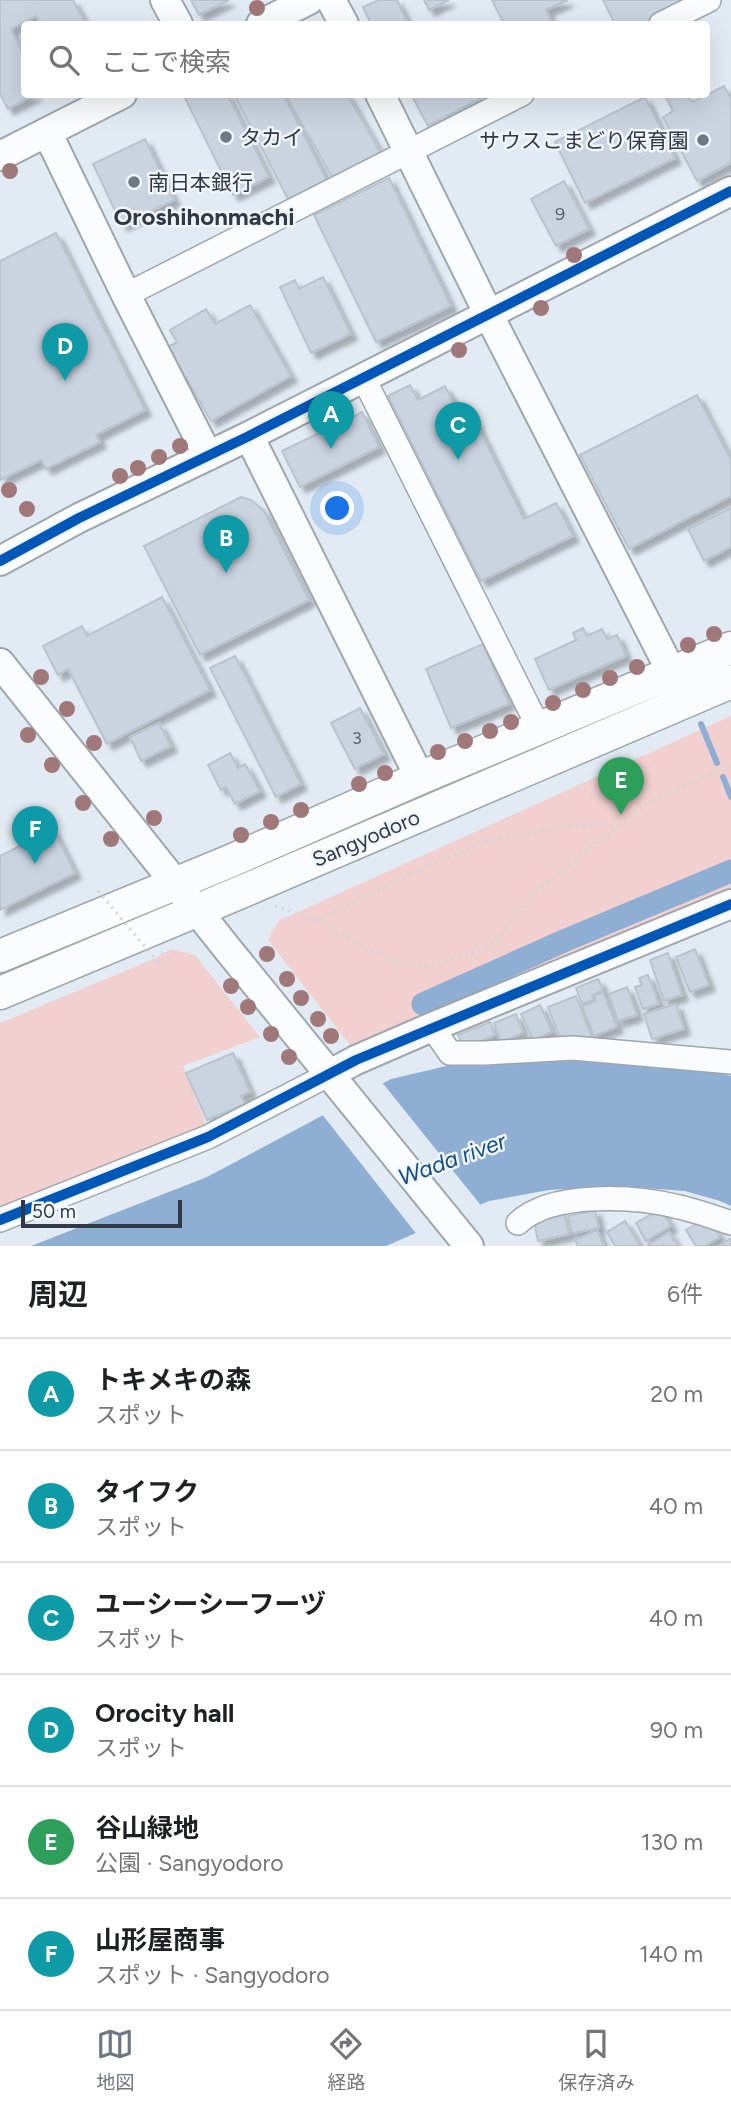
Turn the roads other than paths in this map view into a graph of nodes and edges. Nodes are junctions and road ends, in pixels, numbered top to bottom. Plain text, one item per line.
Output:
1 (165, 0) edge
2 (309, 0) edge
3 (331, 0) edge
4 (709, 0) edge
5 (176, 21) edge
6 (267, 21) edge
7 (342, 21) edge
8 (667, 21) edge
9 (114, 98) edge
10 (382, 98) edge
11 (514, 98) edge
12 (47, 132) junction
13 (2, 150) edge
14 (409, 151) junction
15 (731, 191) edge
16 (126, 295) junction
17 (488, 313) junction
18 (363, 377) junction
19 (249, 436) junction
20 (208, 456) junction
21 (0, 561) edge
22 (731, 648) edge
23 (0, 663) edge
24 (672, 673) junction
25 (731, 682) edge
26 (539, 729) junction
27 (420, 778) junction
28 (175, 883) junction
29 (731, 904) edge
30 (197, 911) junction
31 (0, 956) edge
32 (0, 993) edge
33 (432, 1027) junction
34 (731, 1062) edge
35 (337, 1083) junction
36 (0, 1220) edge
37 (518, 1223) dead end
38 (731, 1223) edge
39 (461, 1236) edge

1 - 5 street
2 - 6 street
3 - 7 street
4 - 8 street
9 - 12 street
10 - 14 street
11 - 14 street
12 - 13 street
12 - 16 street
14 - 16 street
14 - 17 street
15 - 17 street
16 - 20 street
17 - 18 street
17 - 24 street
18 - 19 street
18 - 26 street
19 - 20 street
19 - 27 street
20 - 21 street
22 - 24 main road, Sangyodoro
23 - 28 street
24 - 26 main road, Sangyodoro
25 - 30 main road, Sangyodoro
26 - 27 main road, Sangyodoro
27 - 28 main road, Sangyodoro
28 - 30 street
28 - 31 main road, Sangyodoro
29 - 33 street
30 - 32 main road, Sangyodoro
30 - 35 street
33 - 34 street
33 - 35 street
35 - 36 street
35 - 39 street
37 - 38 street

